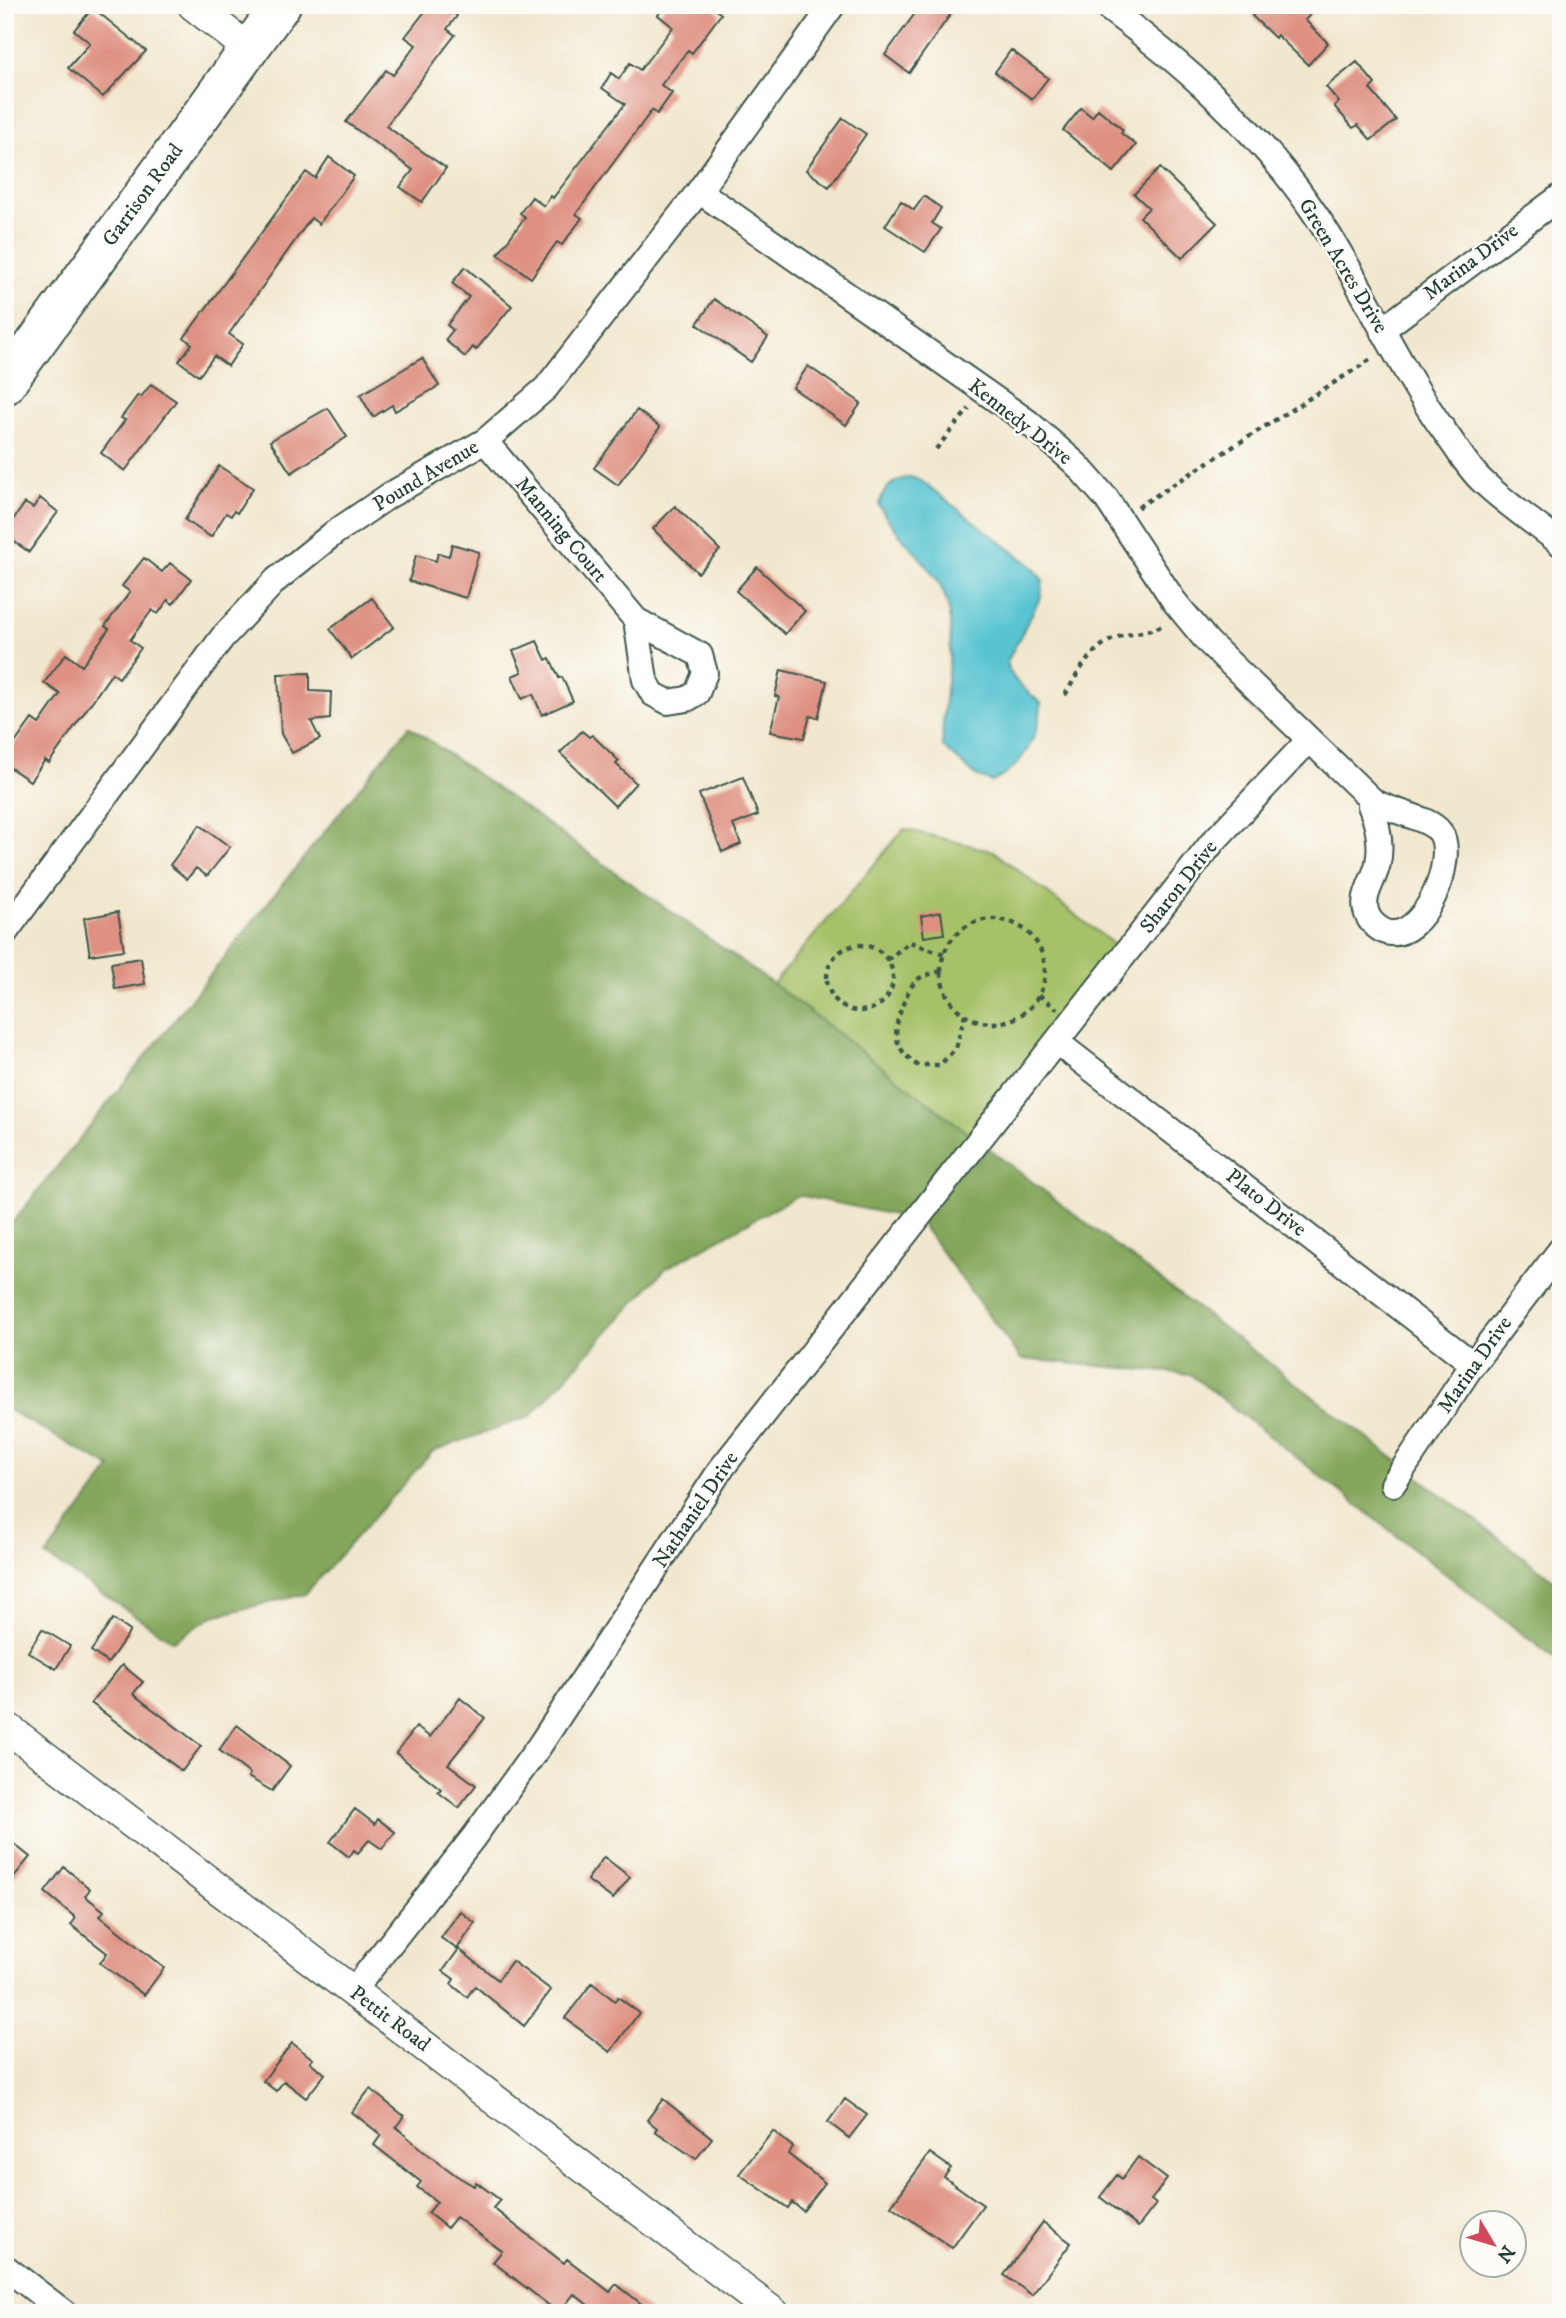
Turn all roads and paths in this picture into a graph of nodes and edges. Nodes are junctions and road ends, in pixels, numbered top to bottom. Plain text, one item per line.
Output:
1 (193, 5) edge
2 (281, 5) edge
3 (833, 5) edge
4 (1104, 5) edge
5 (249, 49) junction
6 (699, 191) junction
7 (1561, 196) edge
8 (1387, 338) junction
9 (5, 385) edge
10 (982, 391) junction
11 (485, 441) junction
12 (936, 449) dead end
13 (1119, 518) junction
14 (1561, 544) edge
15 (1184, 613) junction
16 (636, 620) dead end
17 (1065, 695) dead end
18 (1309, 740) junction
19 (1373, 801) junction
20 (5, 933) edge
21 (944, 954) junction
22 (887, 960) junction
23 (941, 971) junction
24 (965, 1014) junction
25 (1058, 1043) junction
26 (1561, 1249) edge
27 (1473, 1364) junction
28 (1393, 1484) dead end
29 (5, 1726) edge
30 (354, 1992) junction
31 (5, 2267) edge
32 (65, 2313) edge
33 (774, 2313) edge

1 - 5 street
2 - 5 main road, Garrison Road
3 - 6 street, Pound Avenue
4 - 8 street, Green Acres Drive
5 - 9 main road, Garrison Road
6 - 10 street, Kennedy Drive
6 - 11 street, Pound Avenue
7 - 8 street, Marina Drive
8 - 13 path
8 - 14 street, Green Acres Drive
10 - 12 path
10 - 13 street, Kennedy Drive
11 - 16 street, Manning Court
11 - 20 street, Pound Avenue
13 - 15 street, Kennedy Drive
15 - 17 path
15 - 18 street, Kennedy Drive
18 - 19 street, Kennedy Drive
18 - 25 street, Sharon Drive
19 - 19 street, Kennedy Drive
21 - 22 path
21 - 23 path
21 - 24 path
22 - 22 path
23 - 24 path
23 - 24 path
25 - 27 street, Plato Drive
25 - 30 street, Nathaniel Drive
26 - 27 street, Marina Drive
27 - 28 street, Marina Drive
29 - 30 street, Pettit Road
30 - 33 street, Pettit Road
31 - 32 street

